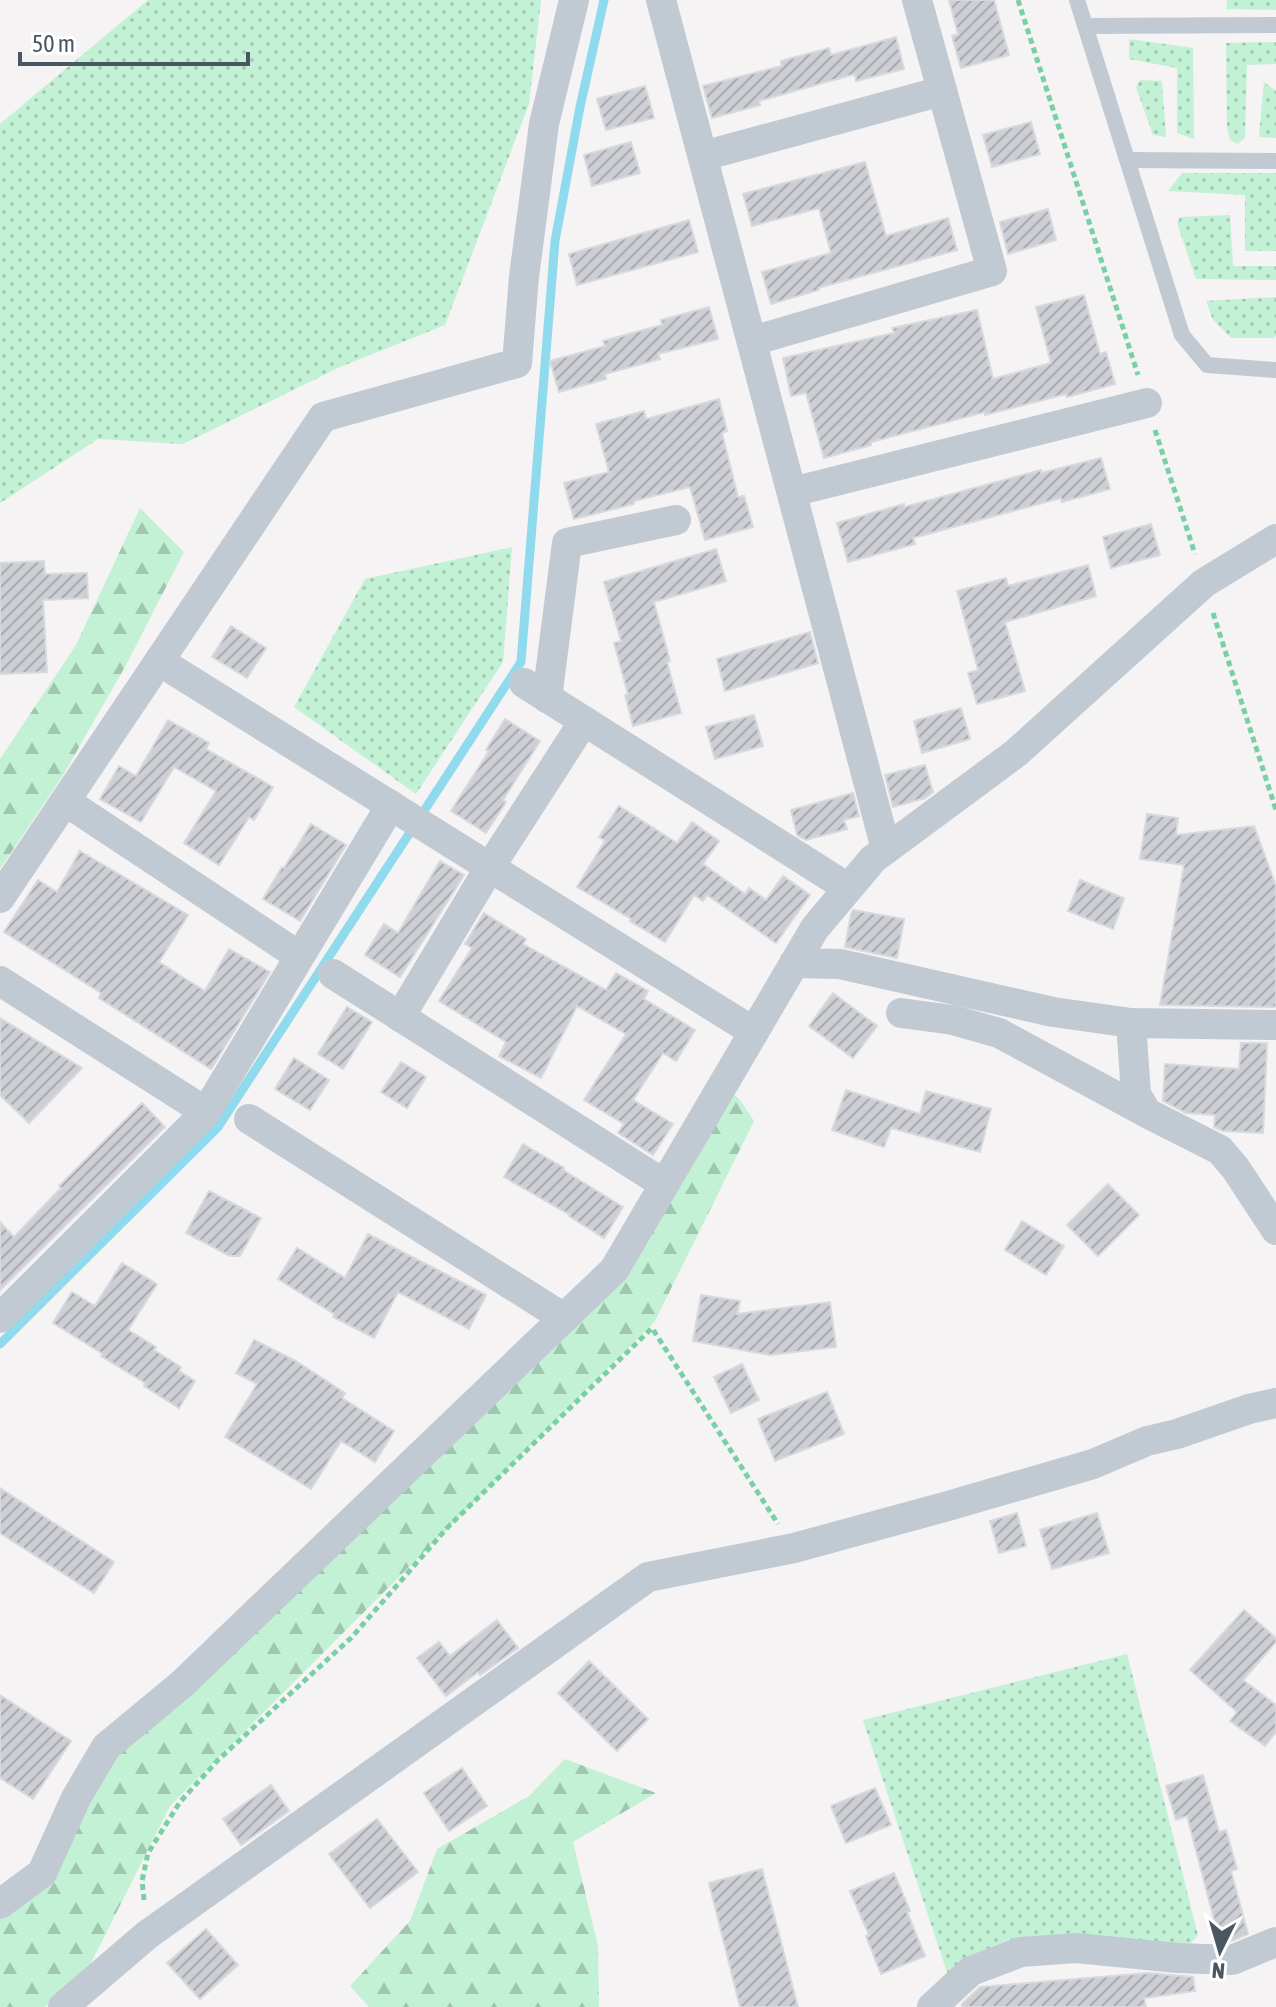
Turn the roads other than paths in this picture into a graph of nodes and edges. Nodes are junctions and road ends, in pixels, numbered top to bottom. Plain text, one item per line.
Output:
1 (574, 0) edge
2 (661, 0) edge
3 (917, 0) edge
4 (1077, 0) edge
5 (1276, 25) edge
6 (1085, 26) junction
7 (942, 91) junction
8 (703, 156) junction
9 (1127, 160) junction
10 (1276, 161) edge
11 (752, 341) junction
12 (1276, 370) edge
13 (1147, 403) dead end
14 (792, 492) junction
15 (676, 520) dead end
16 (1276, 539) edge
17 (159, 661) junction
18 (584, 721) junction
19 (65, 801) junction
20 (391, 805) junction
21 (886, 849) junction
22 (490, 867) junction
23 (848, 888) junction
24 (0, 898) edge
25 (299, 956) junction
26 (794, 963) junction
27 (333, 974) dead end
28 (0, 981) edge
29 (901, 1013) dead end
30 (400, 1017) junction
31 (1131, 1023) junction
32 (1276, 1025) edge
33 (754, 1032) junction
34 (206, 1112) junction
35 (1147, 1113) junction
36 (249, 1119) dead end
37 (664, 1184) junction
38 (1276, 1230) edge
39 (0, 1318) edge
40 (564, 1318) junction
41 (1276, 1403) edge
42 (0, 1904) edge
43 (1276, 1942) edge
44 (63, 2007) edge
45 (932, 2007) edge

1 - 17 street
2 - 8 street
3 - 7 street
4 - 6 lane
5 - 6 lane
6 - 9 lane
7 - 8 street
7 - 11 street
8 - 11 street
9 - 10 lane
9 - 12 lane
11 - 14 street
13 - 14 street
14 - 21 street
15 - 18 street
16 - 21 street
17 - 19 street
17 - 20 street
18 - 22 street
18 - 23 street
19 - 24 street
19 - 25 street
20 - 22 street
20 - 25 street
21 - 23 street
22 - 30 street
22 - 33 street
23 - 26 street
25 - 34 street
26 - 31 street
26 - 33 street
27 - 30 street
28 - 34 street
29 - 35 street
30 - 37 street
31 - 32 street
31 - 35 street
33 - 37 street
34 - 39 street
35 - 38 street
36 - 40 street
37 - 40 street
40 - 42 street
41 - 44 street
43 - 45 street

